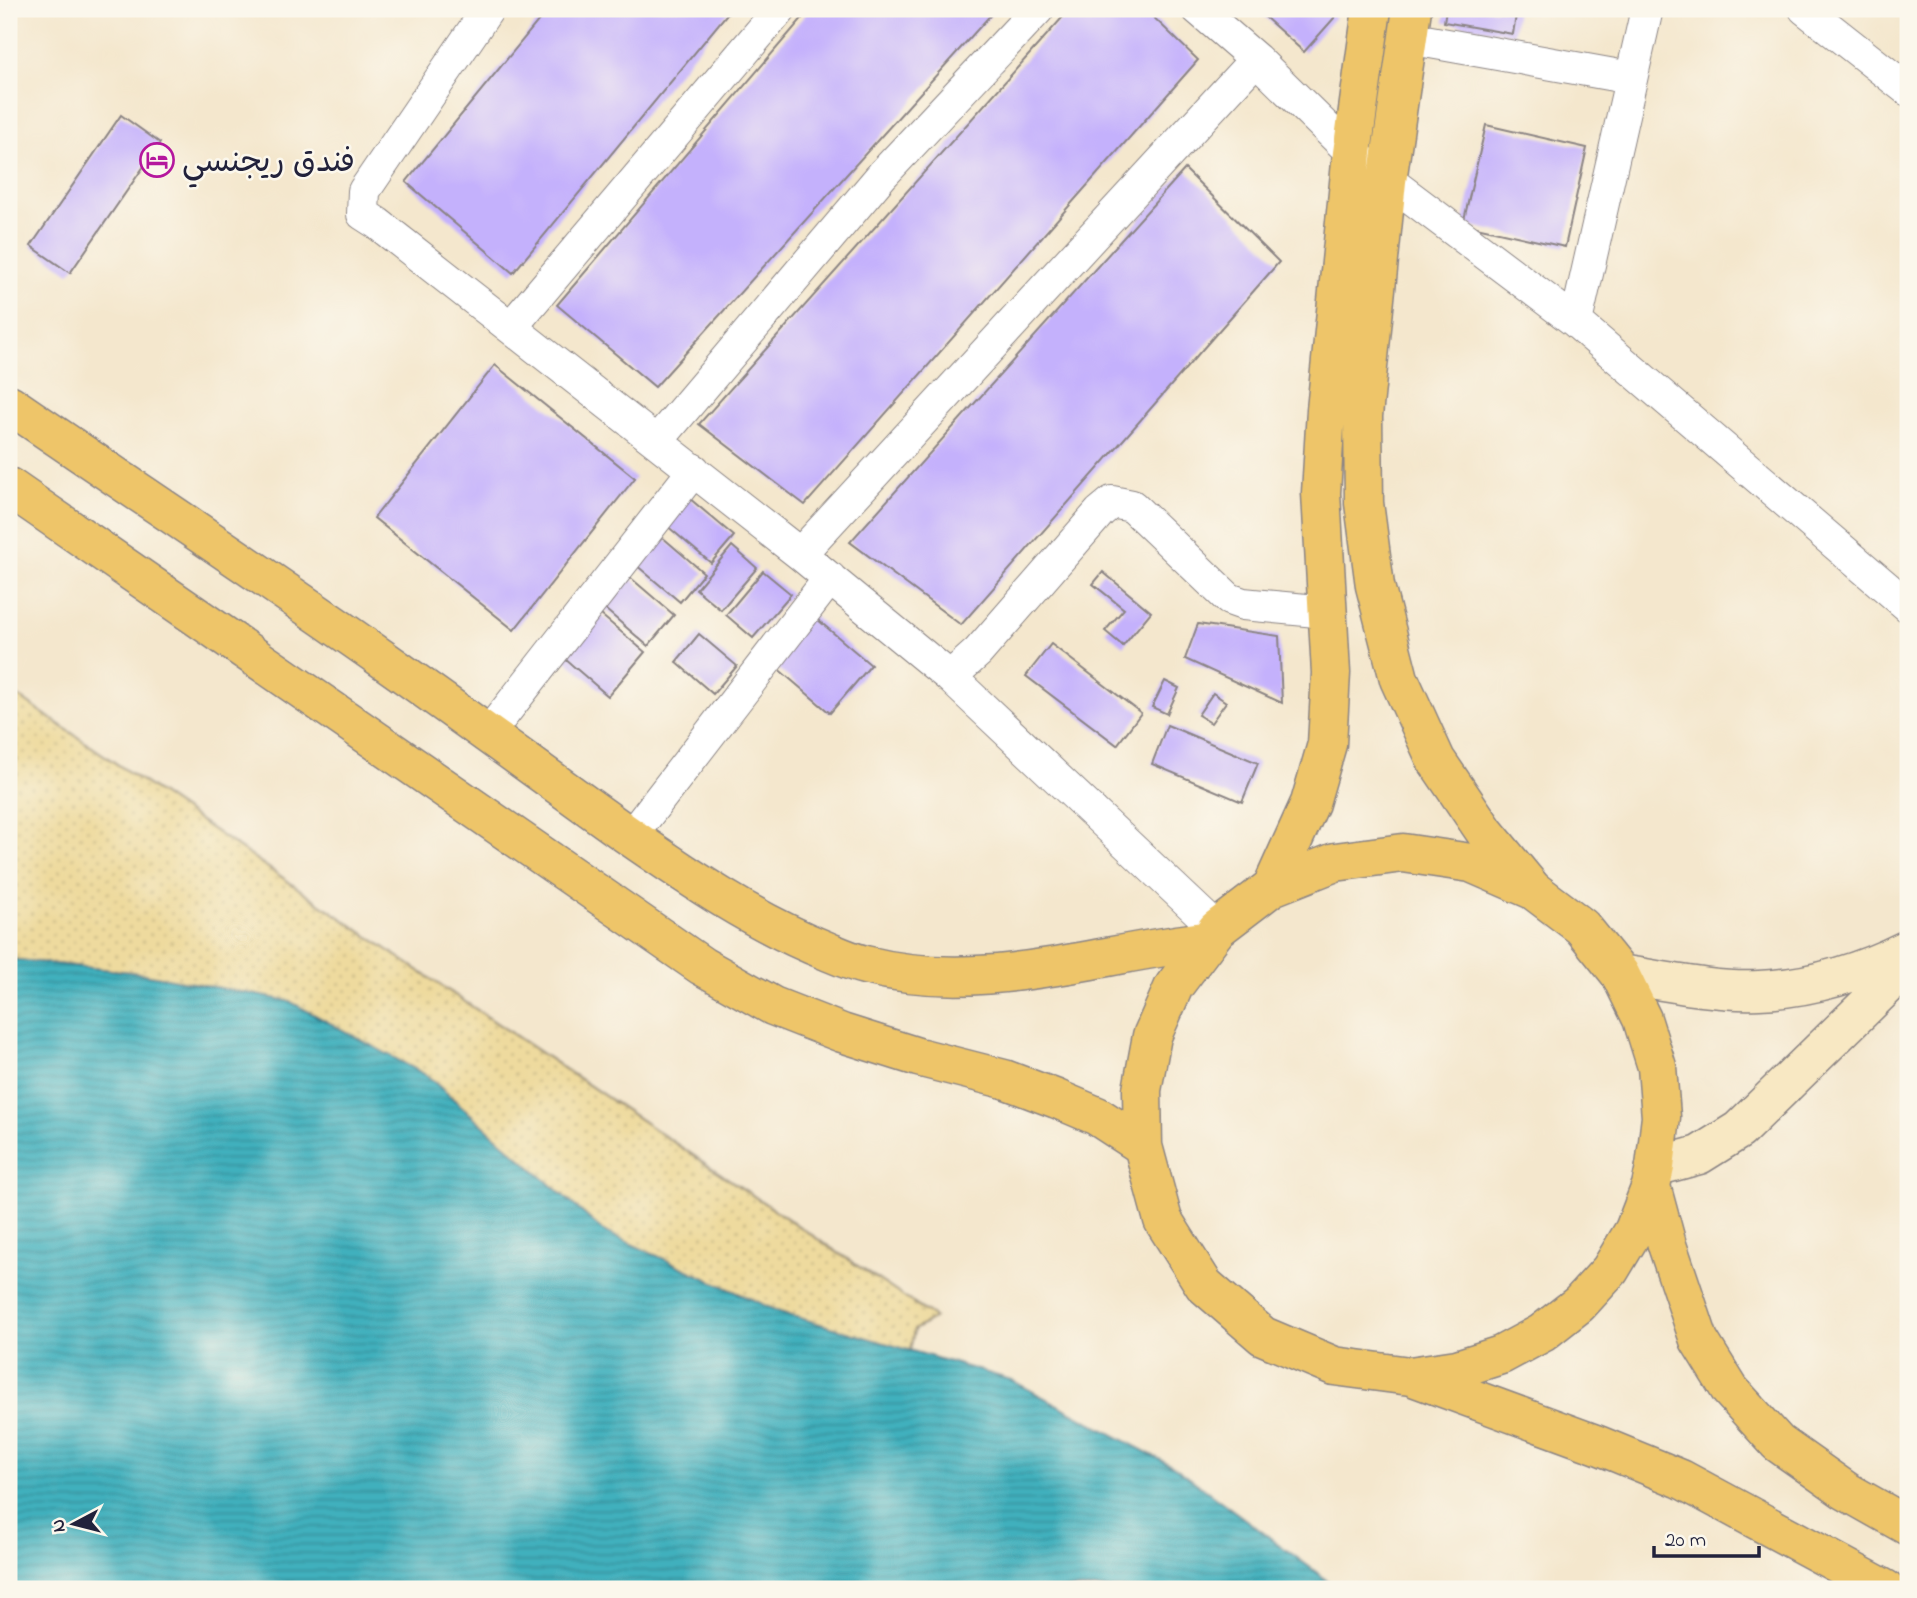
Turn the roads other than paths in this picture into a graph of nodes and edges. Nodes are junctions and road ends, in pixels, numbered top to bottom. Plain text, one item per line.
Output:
1 (488, 9) edge
2 (780, 9) edge
3 (1038, 9) edge
4 (1198, 9) edge
5 (1372, 9) edge
6 (1647, 9) edge
7 (1805, 9) edge
8 (1410, 23) edge
9 (1256, 59) junction
10 (1631, 78) junction
11 (1908, 90) edge
12 (1352, 153) junction
13 (1387, 181) junction
14 (1576, 322) junction
15 (512, 326) junction
16 (9, 404) edge
17 (657, 441) junction
18 (694, 470) junction
19 (9, 487) edge
20 (800, 554) junction
21 (830, 578) junction
22 (1908, 606) edge
23 (1326, 612) junction
24 (950, 677) junction
25 (487, 735) junction
26 (631, 836) junction
27 (1272, 887) junction
28 (1533, 890) junction
29 (1211, 935) junction
30 (1908, 949) edge
31 (1908, 965) edge
32 (1620, 974) junction
33 (1143, 1146) junction
34 (1653, 1177) junction
35 (1410, 1376) junction
36 (1908, 1526) edge
37 (1885, 1589) edge

1 - 15 street
2 - 15 street
3 - 17 street
4 - 9 street
5 - 12 main road
6 - 10 street
7 - 11 street
8 - 10 street
8 - 13 main road
9 - 12 street
9 - 20 street
10 - 14 street
12 - 13 street
12 - 23 main road
13 - 14 street
13 - 28 main road
14 - 22 street
15 - 17 street
16 - 25 main road
17 - 18 street
18 - 20 street
18 - 25 street
19 - 33 main road
20 - 21 street
21 - 24 street
21 - 26 street
23 - 24 street
23 - 27 main road
24 - 29 street
25 - 26 main road
26 - 29 main road
27 - 28 main road
27 - 29 main road
28 - 32 main road
29 - 33 main road
30 - 32 street
31 - 34 street
32 - 34 main road
33 - 35 main road
34 - 35 main road
34 - 36 main road
35 - 37 main road

